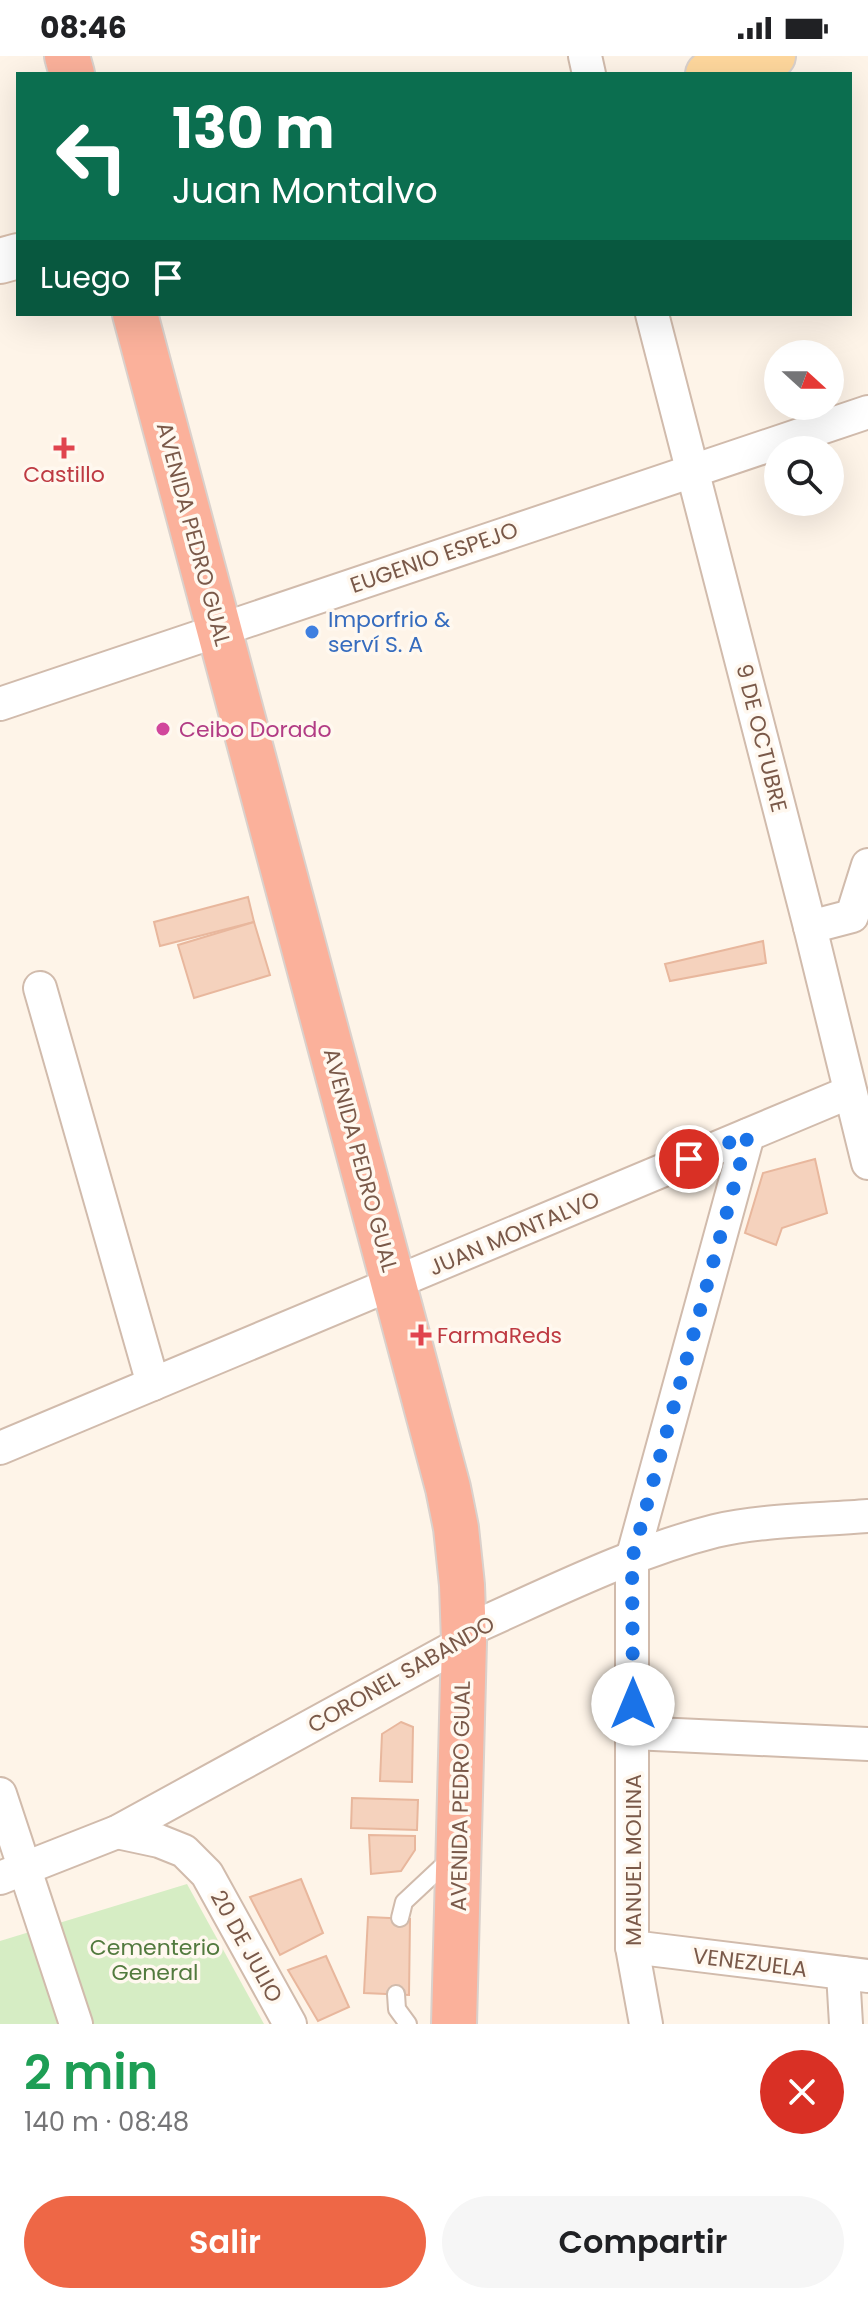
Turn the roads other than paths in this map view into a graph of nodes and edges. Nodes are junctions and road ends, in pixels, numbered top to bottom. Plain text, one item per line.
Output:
1 (773, 56) edge
2 (715, 72) edge
3 (136, 316) edge
4 (653, 316) edge
5 (868, 412) edge
6 (693, 469) junction
7 (219, 629) junction
8 (0, 704) edge
9 (865, 885) edge
10 (810, 927) junction
11 (40, 988) dead end
12 (850, 1092) junction
13 (748, 1135) junction
14 (868, 1163) edge
15 (394, 1283) junction
16 (153, 1384) junction
17 (0, 1448) edge
18 (868, 1516) edge
19 (632, 1559) junction
20 (464, 1637) junction
21 (633, 1733) junction
22 (868, 1744) edge
23 (0, 1794) edge
24 (117, 1832) junction
25 (459, 1850) junction
26 (12, 1874) edge
27 (400, 1918) dead end
28 (632, 1947) junction
29 (855, 1975) edge
30 (396, 1994) dead end
31 (76, 2024) edge
32 (290, 2024) edge
33 (408, 2024) edge
34 (454, 2024) edge
35 (646, 2024) edge
36 (846, 2024) edge

1 - 2 main road
3 - 7 highway, AVENIDA PEDRO GUAL
4 - 6 street, 9 DE OCTUBRE
5 - 6 street, EUGENIO ESPEJO
6 - 7 street, EUGENIO ESPEJO
6 - 10 street, 9 DE OCTUBRE
7 - 8 street, EUGENIO ESPEJO
7 - 15 highway, AVENIDA PEDRO GUAL
9 - 10 street
10 - 12 street, 9 DE OCTUBRE
11 - 16 street
12 - 13 street, JUAN MONTALVO
12 - 14 street, 9 DE OCTUBRE
13 - 15 street, JUAN MONTALVO
13 - 19 street, MANUEL MOLINA
15 - 16 street, JUAN MONTALVO
15 - 20 highway, AVENIDA PEDRO GUAL
16 - 17 street, JUAN MONTALVO
18 - 19 street, CORONEL SABANDO
19 - 20 street, CORONEL SABANDO
19 - 21 street, MANUEL MOLINA
20 - 24 street, CORONEL SABANDO
20 - 25 highway, AVENIDA PEDRO GUAL
21 - 22 street
21 - 28 street, MANUEL MOLINA
23 - 26 street
24 - 26 street, CORONEL SABANDO
24 - 32 street, 20 DE JULIO
25 - 27 lane
25 - 34 highway, AVENIDA PEDRO GUAL
26 - 31 street
28 - 29 street, VENEZUELA
28 - 35 street, MANUEL MOLINA
29 - 36 street
30 - 33 lane

